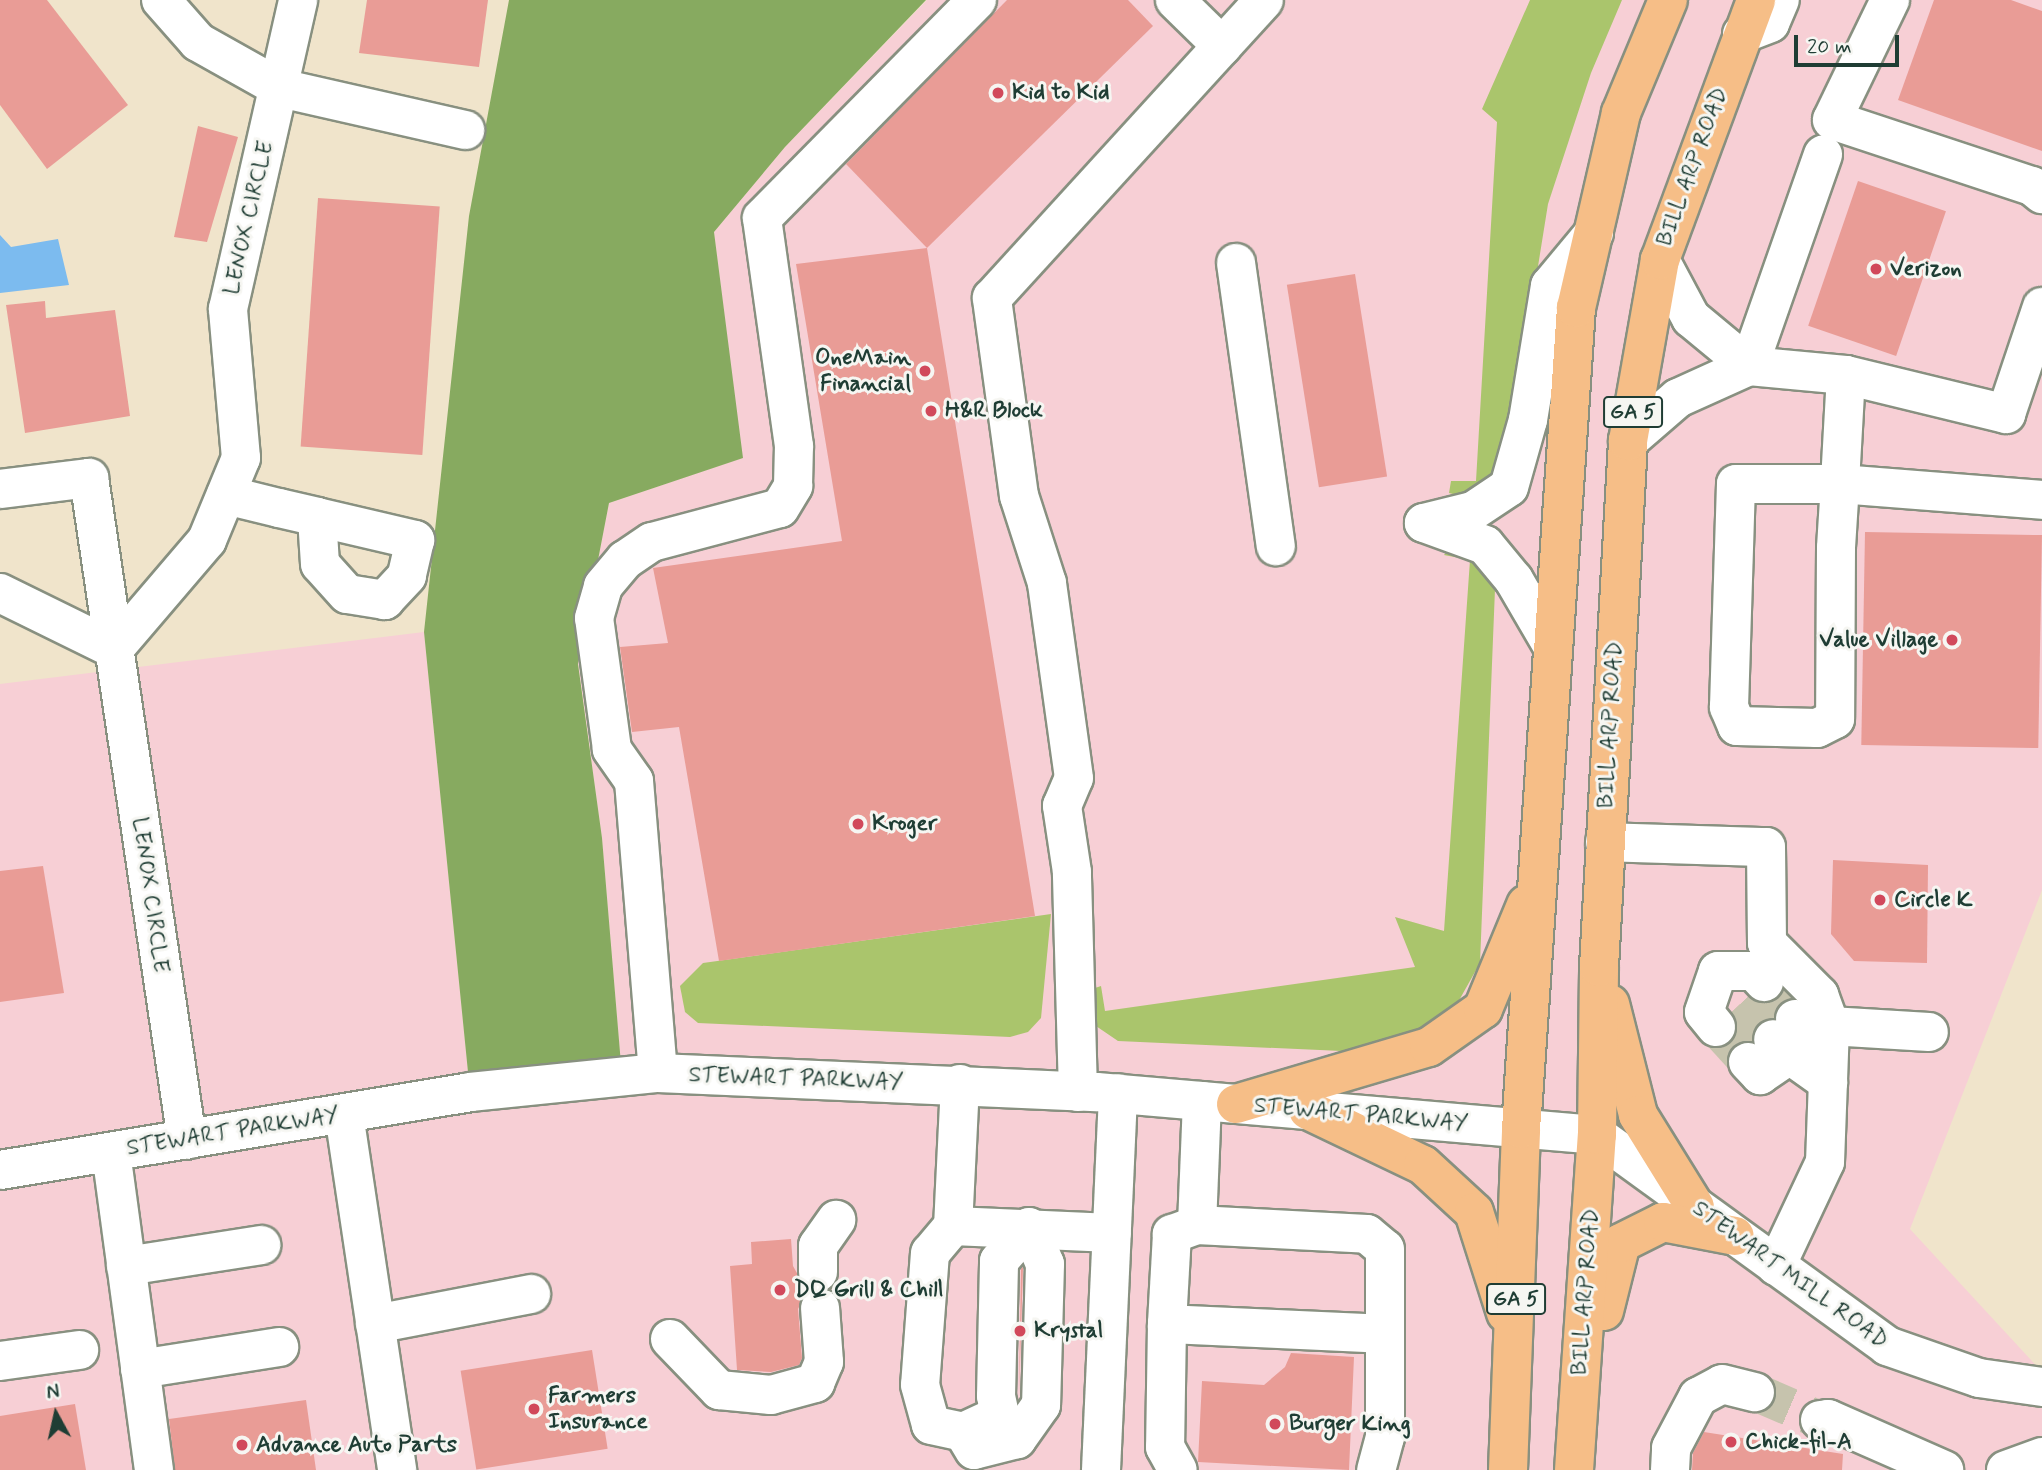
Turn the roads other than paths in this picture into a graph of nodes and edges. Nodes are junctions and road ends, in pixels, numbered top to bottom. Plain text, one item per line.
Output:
1 (161, 0) edge
2 (298, 0) edge
3 (977, 0) edge
4 (1175, 0) edge
5 (1264, 0) edge
6 (1668, 0) edge
7 (1780, 0) edge
8 (1889, 0) edge
9 (1749, 17) edge
10 (1222, 46) junction
11 (280, 88) junction
12 (465, 130) dead end
13 (1824, 155) dead end
14 (2042, 194) edge
15 (1594, 233) junction
16 (1660, 260) junction
17 (1236, 263) dead end
18 (2042, 307) edge
19 (2036, 345) edge
20 (1749, 366) junction
21 (1846, 375) junction
22 (1628, 441) junction
23 (1840, 484) junction
24 (0, 489) edge
25 (226, 495) junction
26 (2042, 500) edge
27 (317, 517) dead end
28 (1276, 546) dead end
29 (0, 593) edge
30 (1553, 646) junction
31 (114, 649) junction
32 (1605, 842) junction
33 (1538, 873) junction
34 (1767, 943) junction
35 (1599, 967) junction
36 (1740, 1004) tunnel mouth
37 (1929, 1032) dead end
38 (1787, 1040) junction
39 (659, 1073) junction
40 (960, 1084) junction
41 (1079, 1092) junction
42 (1118, 1093) junction
43 (1219, 1102) junction
44 (1308, 1110) junction
45 (344, 1114) junction
46 (1521, 1129) junction
47 (1597, 1135) junction
48 (187, 1140) junction
49 (111, 1152) junction
50 (0, 1170) edge
51 (1695, 1206) junction
52 (836, 1220) dead end
53 (1197, 1225) junction
54 (953, 1226) junction
55 (1029, 1227) junction
56 (1112, 1233) junction
57 (1735, 1236) junction
58 (261, 1245) dead end
59 (126, 1266) junction
60 (1776, 1266) junction
61 (531, 1294) dead end
62 (375, 1324) junction
63 (1167, 1324) junction
64 (1385, 1334) junction
65 (1514, 1338) junction
66 (670, 1339) dead end
67 (279, 1347) dead end
68 (79, 1350) dead end
69 (0, 1361) edge
70 (140, 1369) junction
71 (2042, 1387) edge
72 (1755, 1391) tunnel mouth
73 (1820, 1420) tunnel mouth
74 (2042, 1457) edge
75 (1574, 1467) edge
76 (1939, 1468) edge
77 (154, 1470) edge
78 (397, 1470) edge
79 (1101, 1470) edge
80 (1178, 1470) edge
81 (1376, 1470) edge
82 (1508, 1470) edge
83 (1670, 1470) edge
84 (2006, 1470) edge

1 - 11 street
2 - 11 street, LENOX CIRCLE
3 - 39 street
4 - 10 street
5 - 10 street
6 - 15 main road, GA 5
7 - 9 street
8 - 14 street
9 - 16 main road, BILL ARP ROAD / GA 5
10 - 41 street
11 - 12 street
11 - 25 street, LENOX CIRCLE
13 - 20 street
15 - 30 main road, GA 5
15 - 30 street
16 - 20 street
16 - 22 main road, BILL ARP ROAD / GA 5
17 - 28 street
18 - 19 street
19 - 21 street
20 - 21 street
20 - 22 street
21 - 23 street
22 - 32 main road, BILL ARP ROAD / GA 5
23 - 23 street
23 - 26 street
24 - 31 street
25 - 27 street
25 - 31 street, LENOX CIRCLE
29 - 31 street
30 - 33 main road, GA 5
31 - 48 street, LENOX CIRCLE
32 - 34 street
32 - 35 main road, BILL ARP ROAD / GA 5
33 - 43 main road
33 - 46 main road, GA 5
34 - 36 street
34 - 38 street
35 - 47 main road, BILL ARP ROAD / GA 5
35 - 51 main road
37 - 38 street
38 - 60 street
39 - 40 street, STEWART PARKWAY
39 - 45 street, STEWART PARKWAY
40 - 41 street, STEWART PARKWAY
40 - 54 street
41 - 42 street, STEWART PARKWAY
42 - 43 street, STEWART PARKWAY
42 - 56 street
43 - 44 street, STEWART PARKWAY
43 - 53 street
44 - 46 street, STEWART PARKWAY
44 - 65 main road
45 - 48 street, STEWART PARKWAY
45 - 62 street
46 - 47 street, STEWART PARKWAY
46 - 65 main road, GA 5
47 - 51 street, STEWART MILL ROAD
47 - 75 main road, BILL ARP ROAD / GA 5
48 - 49 street, STEWART PARKWAY
49 - 50 street, STEWART PARKWAY
49 - 59 street
51 - 57 street, STEWART MILL ROAD
52 - 66 street
53 - 63 street
53 - 64 street
54 - 55 street
54 - 55 street
55 - 56 street
56 - 79 street
57 - 60 street, STEWART MILL ROAD
57 - 75 main road
58 - 59 street
59 - 70 street
60 - 71 street, STEWART MILL ROAD
61 - 62 street
62 - 78 street
63 - 64 street
63 - 80 street
64 - 81 street
65 - 82 main road, GA 5
67 - 70 street
68 - 69 street
70 - 77 street
72 - 83 street
73 - 76 street
74 - 84 street

